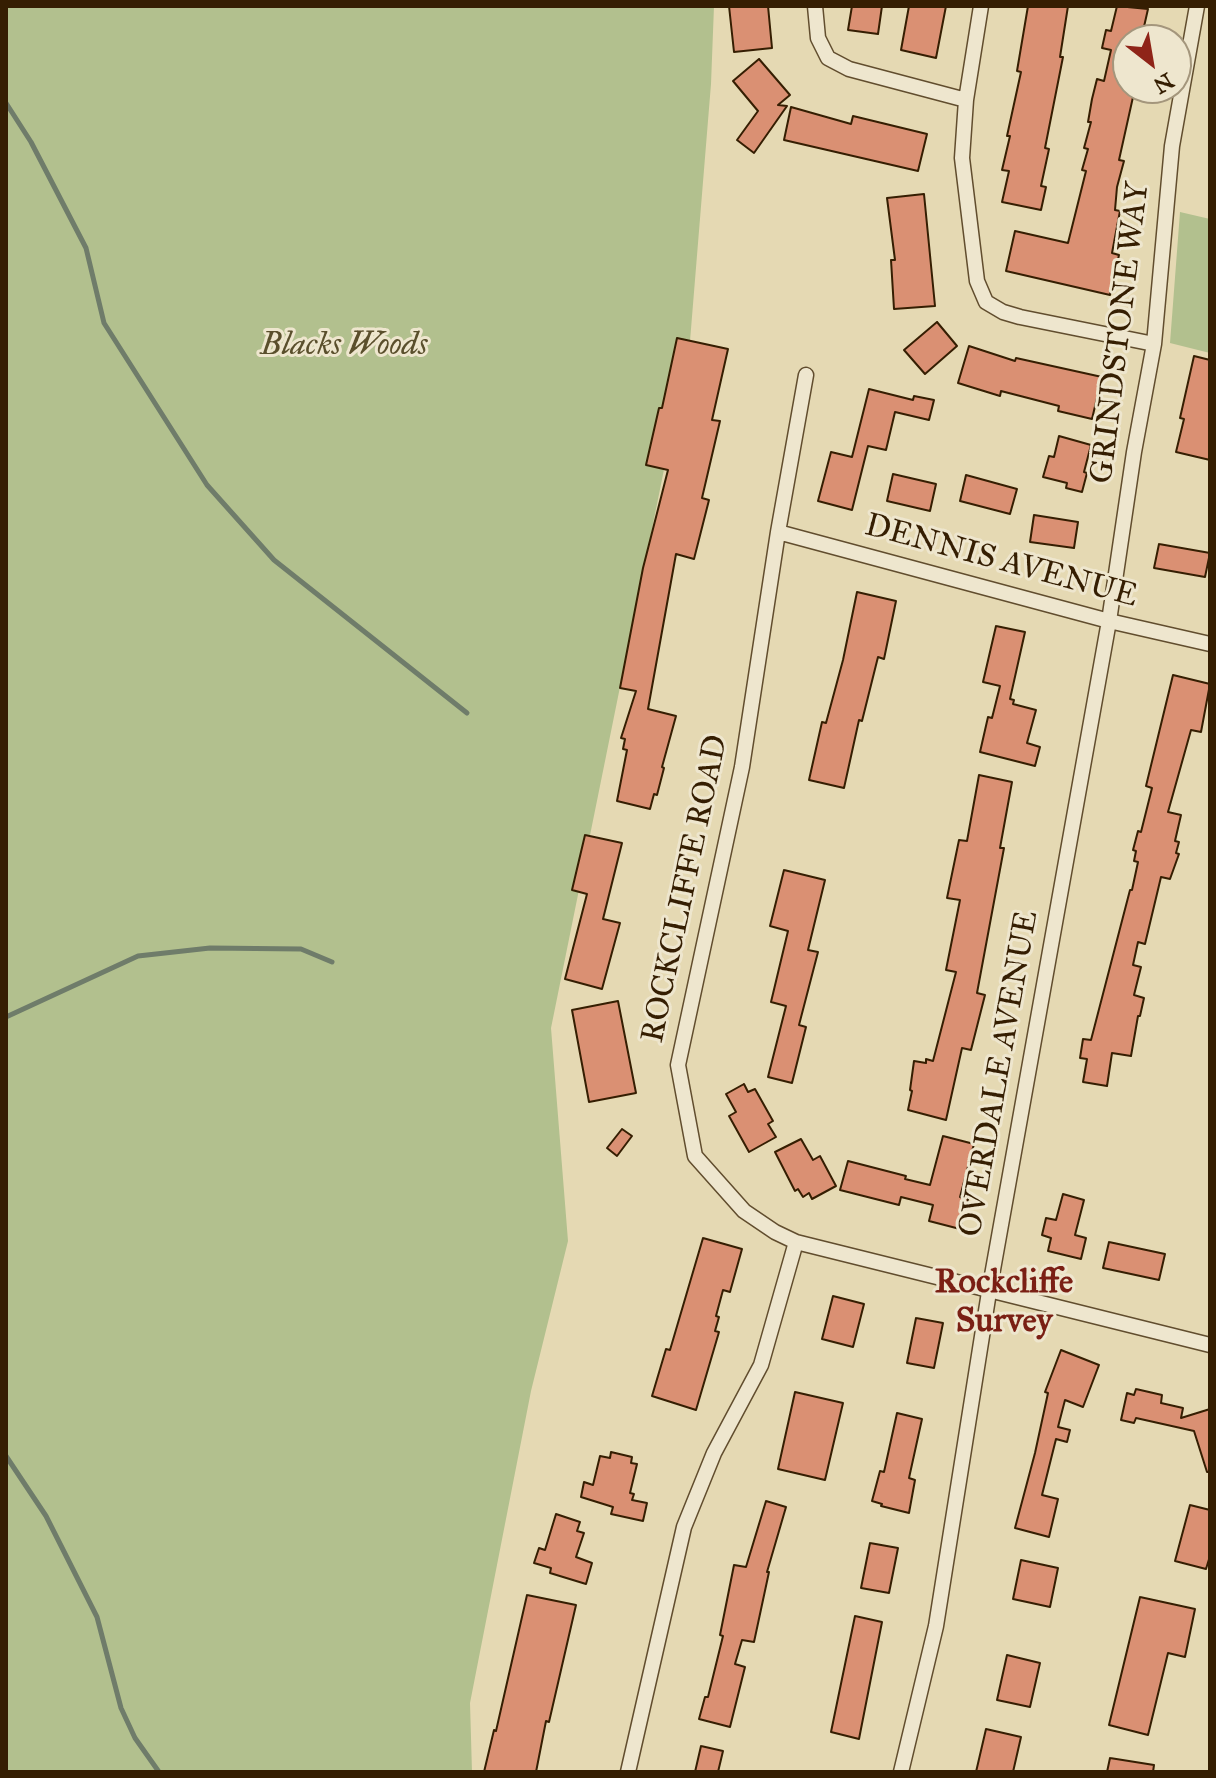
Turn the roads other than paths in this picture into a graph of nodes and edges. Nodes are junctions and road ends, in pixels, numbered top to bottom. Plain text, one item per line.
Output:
1 (815, 6) edge
2 (981, 6) edge
3 (1197, 6) edge
4 (966, 100) junction
5 (1154, 344) junction
6 (806, 375) dead end
7 (778, 532) junction
8 (1109, 621) junction
9 (1210, 644) edge
10 (796, 1242) junction
11 (989, 1292) junction
12 (1210, 1345) edge
13 (628, 1772) edge
14 (901, 1772) edge

1 - 4 street
2 - 4 street
3 - 5 street, GRINDSTONE WAY
4 - 5 street
5 - 8 street, GRINDSTONE WAY
6 - 7 street, ROCKCLIFFE ROAD
7 - 8 street, DENNIS AVENUE
7 - 10 street, ROCKCLIFFE ROAD
8 - 9 street, DENNIS AVENUE
8 - 11 street, OVERDALE AVENUE
10 - 11 street, ROCKCLIFFE ROAD
10 - 13 street
11 - 12 street, ROCKCLIFFE ROAD
11 - 14 street, OVERDALE AVENUE

